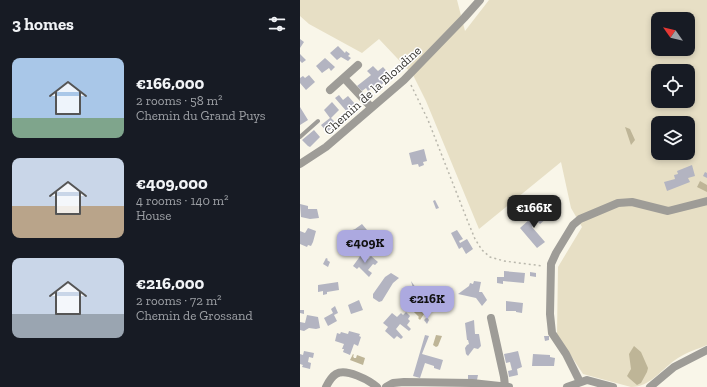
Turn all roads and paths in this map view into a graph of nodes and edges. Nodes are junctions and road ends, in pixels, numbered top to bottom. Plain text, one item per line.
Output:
1 (480, 0) edge
2 (358, 65) dead end
3 (407, 77) junction
4 (344, 78) junction
5 (330, 90) dead end
6 (371, 107) junction
7 (318, 121) dead end
8 (300, 137) edge
9 (300, 163) edge
10 (707, 201) edge
11 (550, 266) junction
12 (491, 318) dead end
13 (707, 350) edge
14 (580, 382) junction
15 (505, 386) edge
16 (326, 387) edge
17 (377, 387) edge
18 (386, 387) edge
19 (509, 387) edge
20 (567, 387) edge
21 (613, 387) edge
22 (650, 387) edge

1 - 3 street, Chemin de la Blondine
2 - 4 street
3 - 6 street, Chemin de la Blondine
3 - 11 path
4 - 5 street
4 - 6 street
6 - 9 street, Chemin de la Blondine
7 - 8 lane
10 - 11 street
11 - 14 street
12 - 15 street
13 - 22 street
14 - 20 street
14 - 21 street
15 - 18 street
15 - 19 street
16 - 17 street

